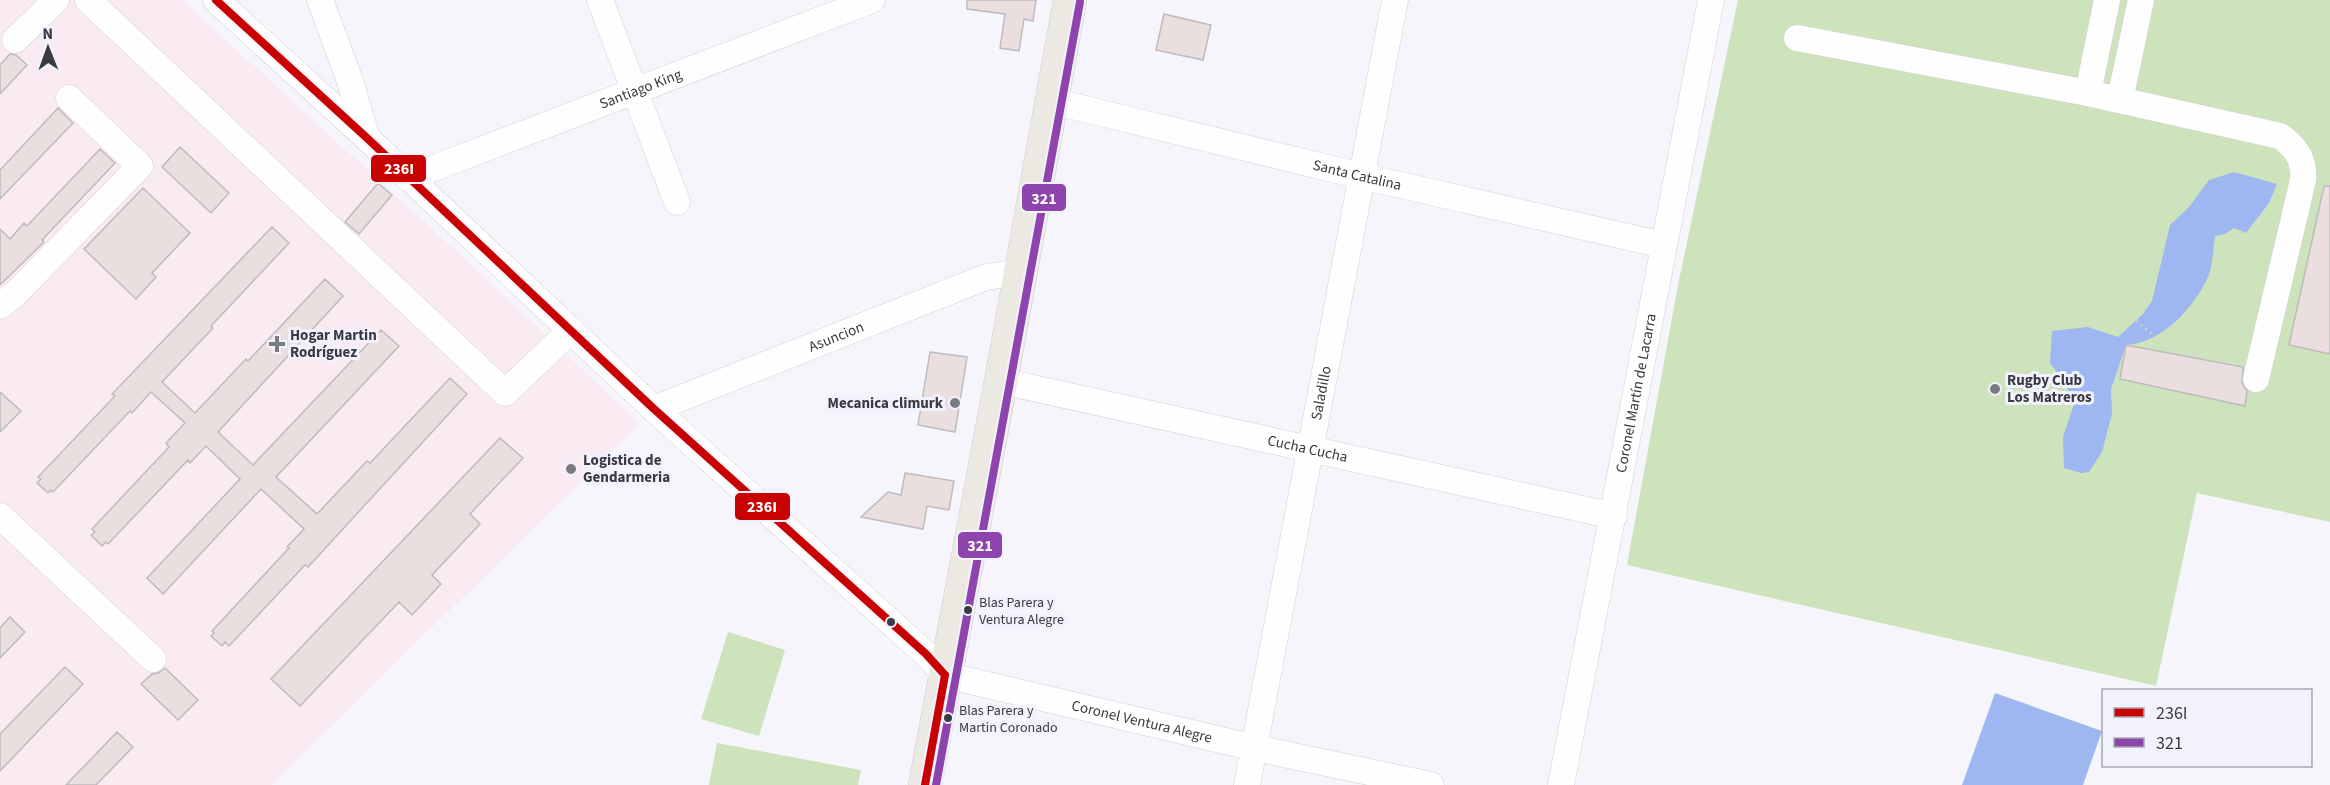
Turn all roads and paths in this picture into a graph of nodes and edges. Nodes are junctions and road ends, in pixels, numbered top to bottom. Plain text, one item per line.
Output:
1 (56, 0) edge
2 (88, 0) edge
3 (216, 0) edge
4 (320, 0) edge
5 (600, 0) edge
6 (1070, 0) edge
7 (1395, 0) edge
8 (1711, 0) edge
9 (2107, 0) edge
10 (2141, 0) edge
11 (858, 3) edge
12 (1797, 38) dead end
13 (15, 40) dead end
14 (635, 91) junction
15 (2088, 93) junction
16 (69, 98) dead end
17 (2120, 100) junction
18 (1052, 101) junction
19 (2179, 112) junction
20 (367, 138) junction
21 (1361, 176) junction
22 (408, 177) junction
23 (677, 202) dead end
24 (1663, 245) junction
25 (1021, 272) junction
26 (0, 306) edge
27 (570, 330) junction
28 (2257, 375) joint
29 (1001, 381) junction
30 (654, 409) junction
31 (1309, 449) junction
32 (0, 516) edge
33 (1614, 516) junction
34 (153, 659) dead end
35 (945, 675) junction
36 (1255, 748) junction
37 (925, 785) edge
38 (1247, 785) edge
39 (1431, 785) edge
40 (1562, 785) edge

1 - 13 street
2 - 27 street
3 - 20 street
4 - 20 street
5 - 14 street
6 - 18 main road
7 - 21 street, Saladillo
8 - 24 street, Coronel Martín de Lacarra
9 - 15 street
10 - 17 street
11 - 14 street, Santiago King
12 - 15 street
14 - 22 street, Santiago King
14 - 23 street
15 - 17 street
16 - 26 street
17 - 19 street
18 - 21 street, Santa Catalina
18 - 25 main road
19 - 28 path
19 - 28 street
20 - 22 street
21 - 24 street, Santa Catalina
21 - 31 street, Saladillo
22 - 27 street
24 - 33 street, Coronel Martín de Lacarra
25 - 29 main road
25 - 30 street, Asuncion
27 - 30 street
29 - 31 street, Cucha Cucha
29 - 35 main road
30 - 35 street
31 - 33 street, Cucha Cucha
31 - 36 street, Saladillo
32 - 34 street
33 - 40 street, Coronel Martín de Lacarra
35 - 36 street, Coronel Ventura Alegre
35 - 37 main road
36 - 38 street, Saladillo
36 - 39 street, Coronel Ventura Alegre

